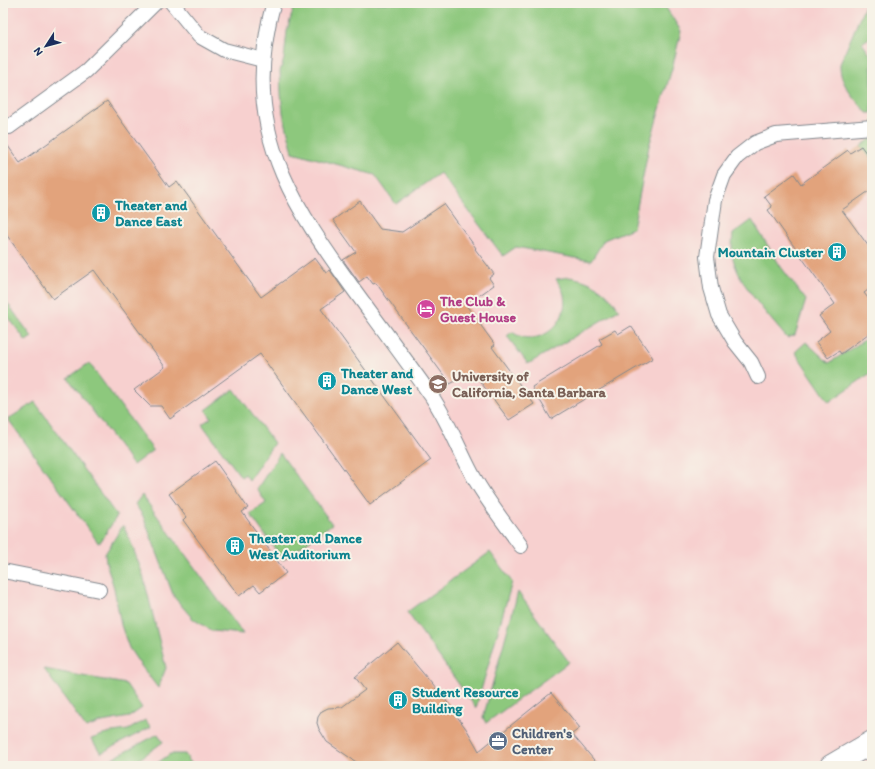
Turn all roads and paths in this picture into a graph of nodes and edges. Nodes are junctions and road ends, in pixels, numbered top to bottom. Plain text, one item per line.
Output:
1 (155, 3) edge
2 (172, 3) edge
3 (274, 3) edge
4 (263, 60) junction
5 (9, 127) dead end
6 (872, 127) edge
7 (758, 377) dead end
8 (521, 546) dead end
9 (3, 571) edge
10 (99, 590) dead end
11 (872, 742) edge
12 (831, 766) edge

1 - 5 lane
2 - 4 lane
3 - 4 lane
4 - 8 lane
6 - 7 lane
9 - 10 lane
11 - 12 street

